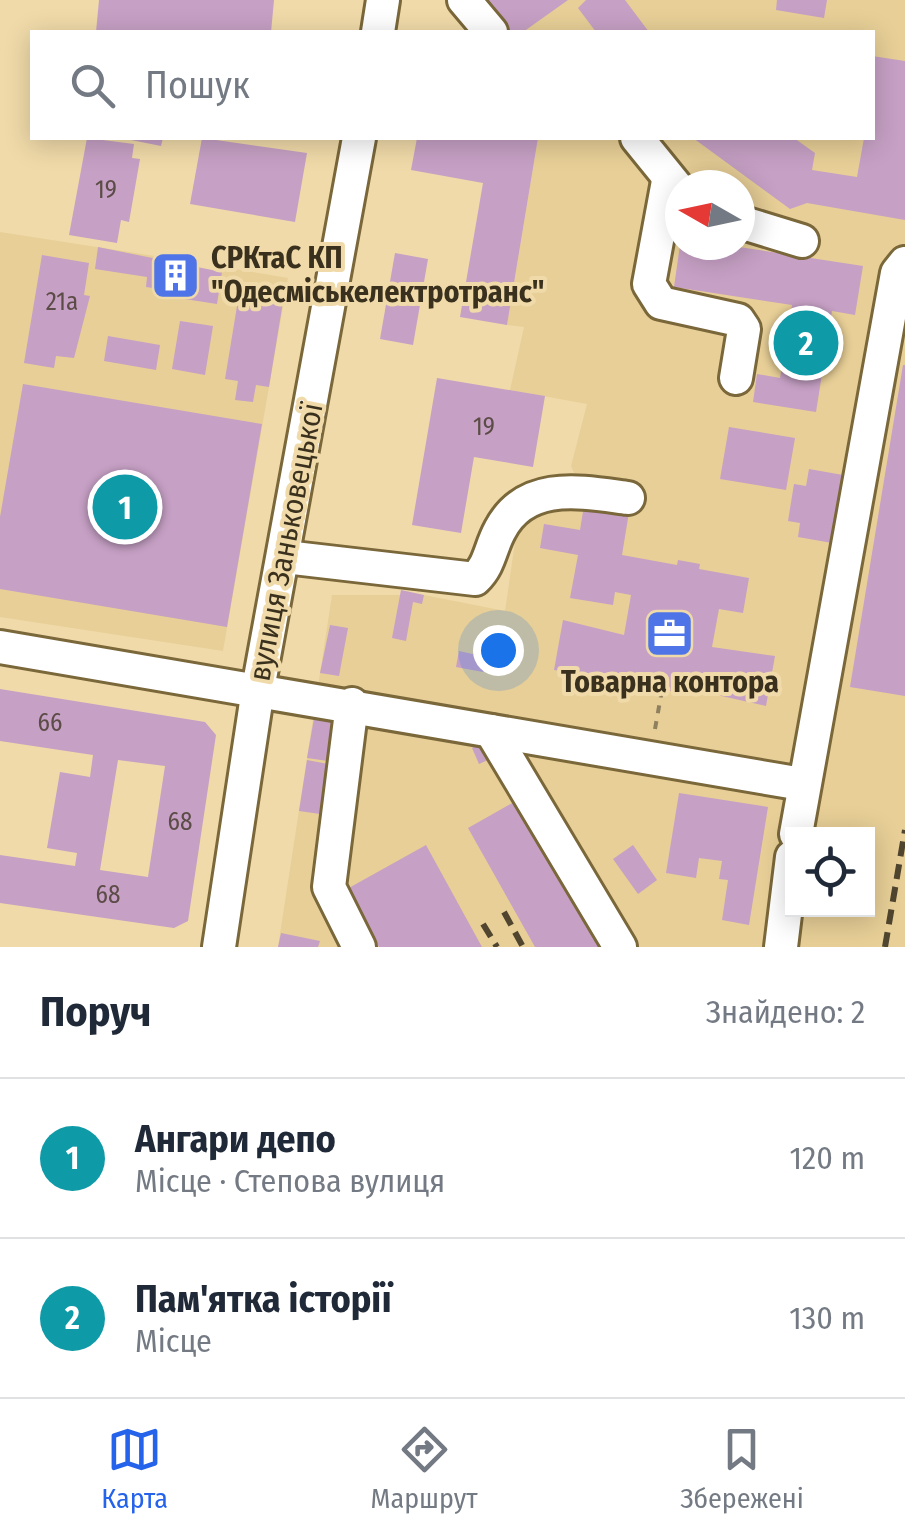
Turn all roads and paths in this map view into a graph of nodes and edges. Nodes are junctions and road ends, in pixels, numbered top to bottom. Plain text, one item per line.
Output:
1 (383, 0) edge
2 (464, 0) edge
3 (378, 30) edge
4 (490, 30) edge
5 (359, 140) edge
6 (639, 140) edge
7 (665, 174) edge
8 (665, 221) edge
9 (755, 227) edge
10 (802, 241) dead end
11 (905, 263) edge
12 (736, 378) dead end
13 (628, 498) dead end
14 (286, 557) junction
15 (0, 647) edge
16 (258, 689) junction
17 (662, 690) dead end
18 (352, 704) junction
19 (491, 731) junction
20 (649, 758) junction
21 (802, 784) junction
22 (797, 827) edge
23 (785, 914) edge
24 (219, 947) edge
25 (359, 947) edge
26 (620, 947) edge
27 (781, 947) edge

1 - 3 street
2 - 4 street
5 - 14 street, вулиця Заньковецької
6 - 7 street
8 - 12 street
9 - 10 street
11 - 21 street
13 - 14 street
14 - 16 street, вулиця Заньковецької
15 - 16 street
16 - 18 street
16 - 24 street, вулиця Заньковецької
17 - 20 path
18 - 19 street
18 - 25 street
19 - 20 street
19 - 26 street
20 - 21 street
21 - 22 street
23 - 27 street

